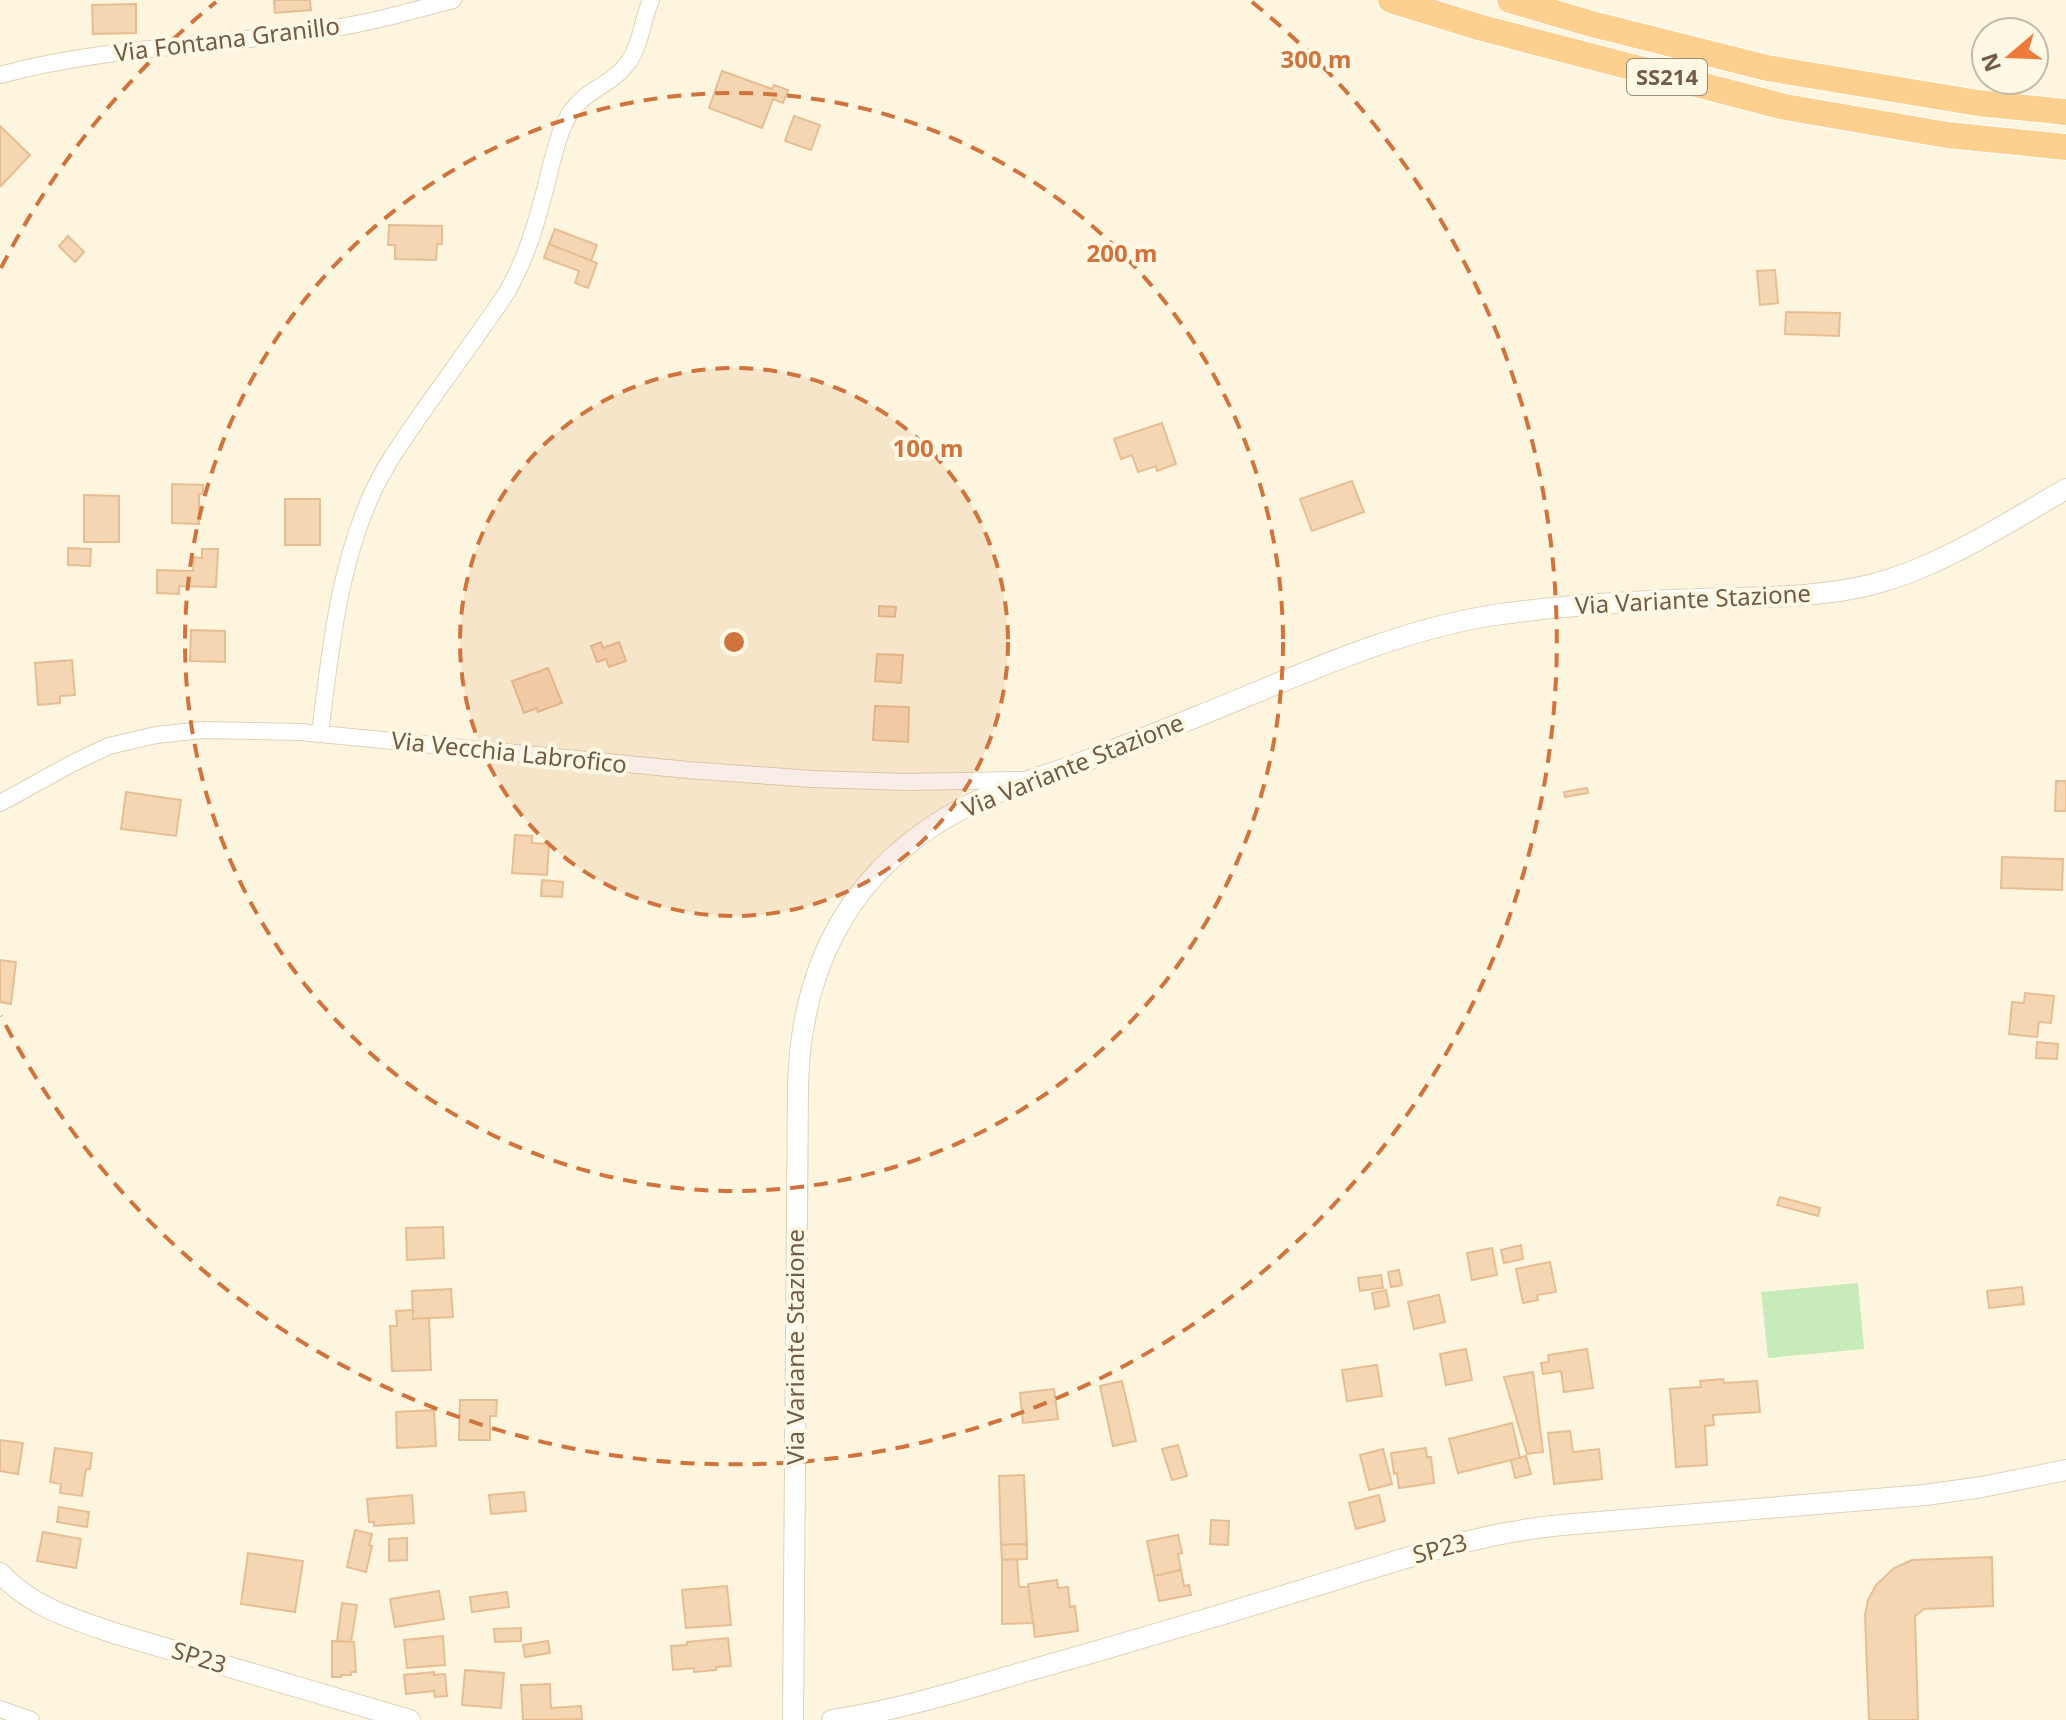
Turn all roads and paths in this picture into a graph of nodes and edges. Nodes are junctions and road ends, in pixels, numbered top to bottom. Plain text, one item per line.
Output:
1 (453, 0) edge
2 (651, 0) edge
3 (1391, 0) edge
4 (1510, 0) edge
5 (0, 75) edge
6 (2066, 112) edge
7 (2066, 147) edge
8 (2066, 489) edge
9 (320, 734) junction
10 (1033, 780) junction
11 (0, 803) edge
12 (2066, 1470) edge
13 (3, 1579) edge
14 (0, 1709) edge
15 (31, 1720) edge
16 (410, 1720) edge
17 (793, 1720) edge
18 (832, 1720) edge

1 - 5 street, Via Fontana Granillo
2 - 9 street
3 - 7 highway, SS214
4 - 6 highway, SS214
8 - 10 street, Via Variante Stazione
9 - 10 street, Via Vecchia Labrofico
9 - 11 street, Via Vecchia Labrofico
10 - 17 street, Via Variante Stazione
12 - 18 street, SP23 / SP23
13 - 16 street, SP23 / SP23
14 - 15 street

